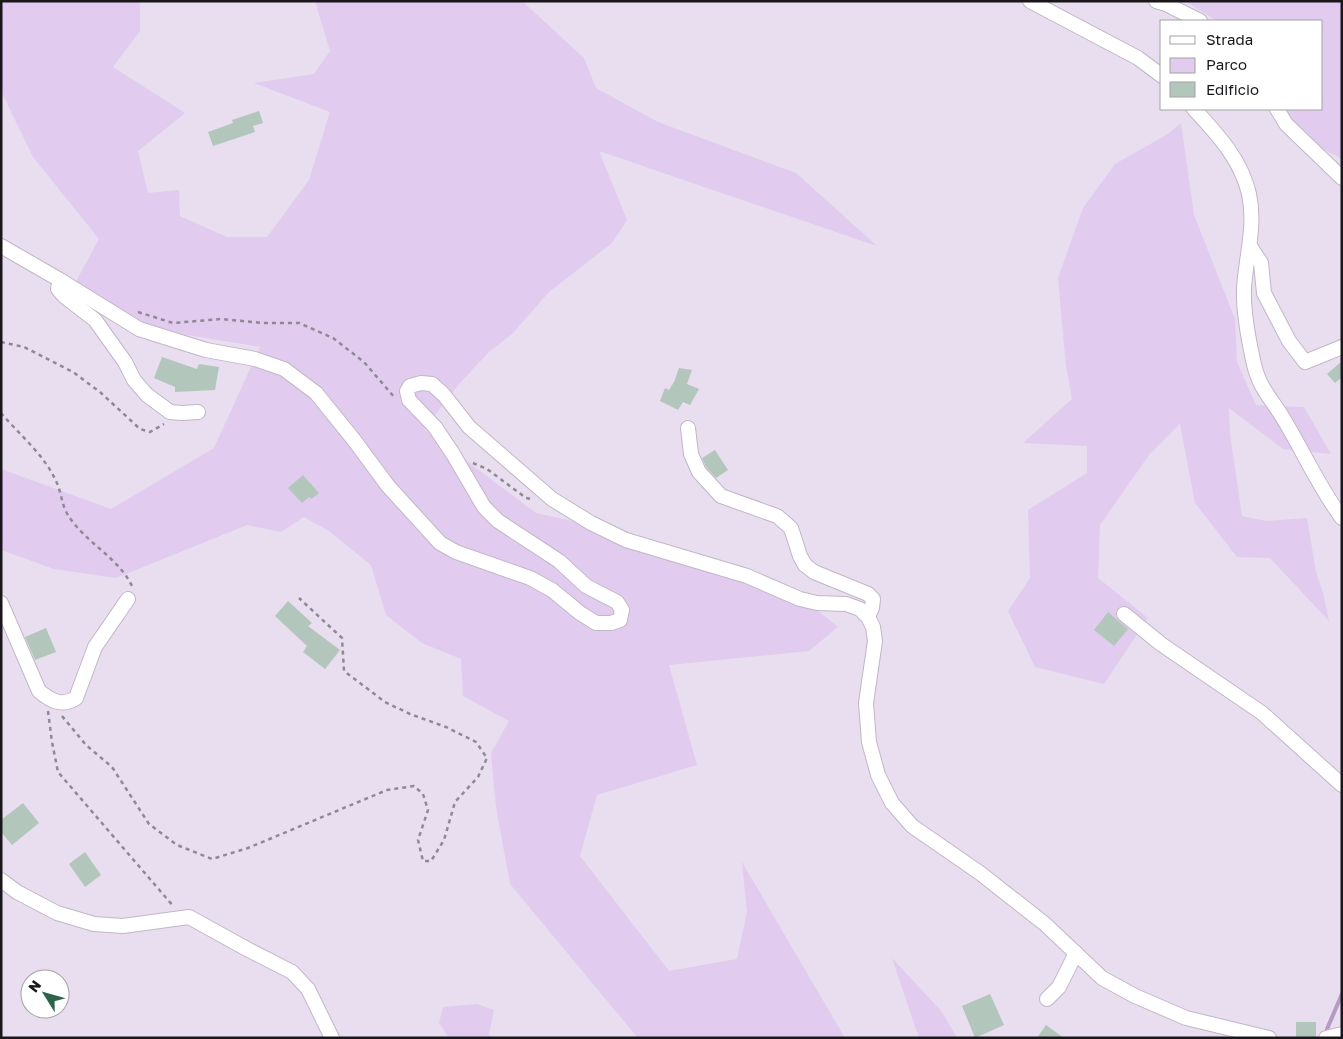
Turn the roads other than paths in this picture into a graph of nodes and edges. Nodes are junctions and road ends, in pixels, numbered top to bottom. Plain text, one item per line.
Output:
1 (1030, 1) edge
2 (1156, 1) edge
3 (1198, 20) edge
4 (1160, 74) edge
5 (1195, 110) edge
6 (1278, 110) edge
7 (1342, 178) edge
8 (1, 246) edge
9 (1250, 246) junction
10 (60, 280) junction
11 (1342, 347) edge
12 (198, 412) dead end
13 (688, 428) dead end
14 (1342, 518) edge
15 (128, 600) road end
16 (1, 603) edge
17 (1124, 614) dead end
18 (868, 617) junction
19 (1342, 785) edge
20 (1, 880) edge
21 (1076, 953) junction
22 (1047, 999) dead end
23 (1342, 1034) edge
24 (332, 1038) edge
25 (1269, 1038) edge
26 (1326, 1038) edge

1 - 4 street
2 - 3 street
5 - 9 street
6 - 7 street
8 - 10 street
9 - 11 street
9 - 14 street
10 - 12 street
10 - 18 street
13 - 18 street
15 - 16 street
17 - 19 street
18 - 21 street
20 - 24 street
21 - 22 street
21 - 25 street
23 - 26 street

